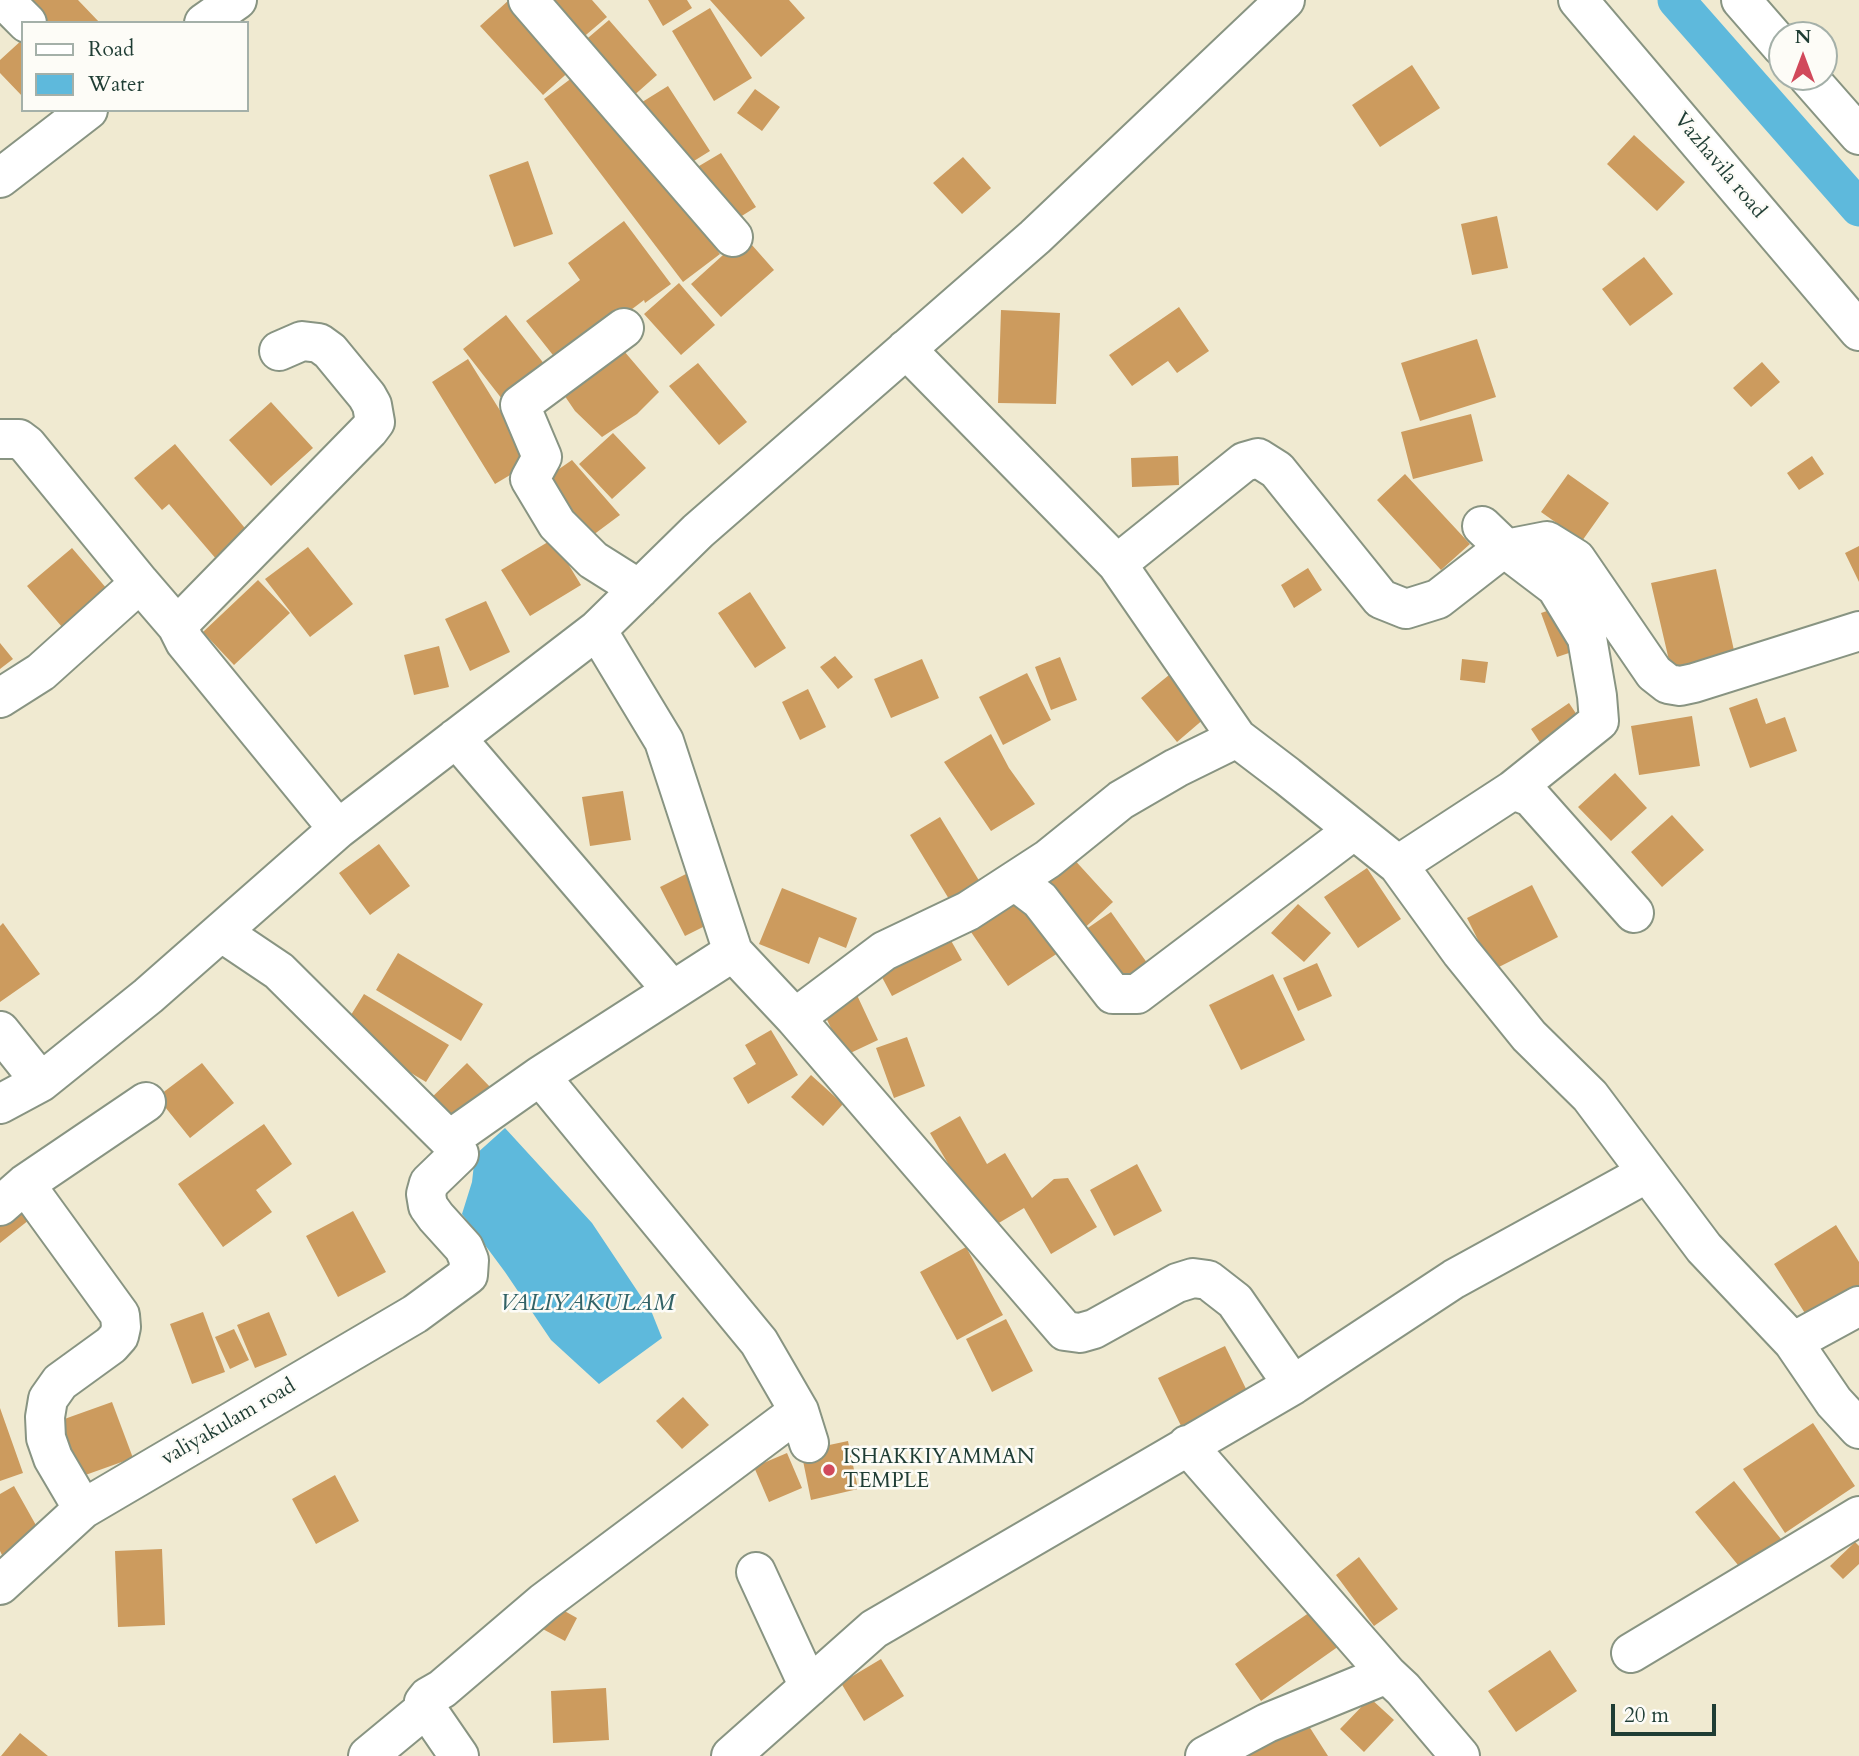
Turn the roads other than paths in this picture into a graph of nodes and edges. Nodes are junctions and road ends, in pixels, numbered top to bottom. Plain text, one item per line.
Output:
1 (4, 0) edge
2 (237, 0) edge
3 (528, 0) edge
4 (1285, 0) edge
5 (1578, 0) edge
6 (1741, 0) edge
7 (25, 21) edge
8 (207, 21) edge
9 (1768, 31) edge
10 (1820, 91) edge
11 (85, 112) edge
12 (1859, 135) edge
13 (0, 177) edge
14 (733, 237) dead end
15 (624, 328) dead end
16 (1859, 331) edge
17 (906, 349) junction
18 (279, 351) dead end
19 (0, 439) edge
20 (1494, 538) junction
21 (1117, 564) junction
22 (139, 583) junction
23 (639, 589) junction
24 (177, 626) junction
25 (597, 630) junction
26 (1859, 631) edge
27 (0, 698) edge
28 (456, 738) junction
29 (1237, 738) junction
30 (1513, 790) junction
31 (338, 829) junction
32 (1354, 830) junction
33 (1398, 865) junction
34 (1015, 881) junction
35 (1633, 912) dead end
36 (221, 932) junction
37 (733, 952) junction
38 (672, 990) junction
39 (795, 1018) junction
40 (0, 1031) edge
41 (540, 1076) junction
42 (41, 1082) junction
43 (146, 1102) dead end
44 (0, 1104) edge
45 (449, 1140) junction
46 (1647, 1173) junction
47 (13, 1195) edge
48 (1859, 1306) edge
49 (1793, 1342) junction
50 (1293, 1385) junction
51 (1859, 1429) edge
52 (1187, 1446) junction
53 (83, 1509) junction
54 (1859, 1516) edge
55 (756, 1572) dead end
56 (0, 1585) edge
57 (1631, 1653) dead end
58 (1387, 1674) junction
59 (809, 1687) junction
60 (426, 1708) junction
61 (368, 1756) edge
62 (459, 1756) edge
63 (731, 1756) edge
64 (1205, 1756) edge
65 (1460, 1756) edge

1 - 7 street
2 - 8 street
3 - 14 street
4 - 17 street
5 - 16 street, Vazhavila road
6 - 9 street
10 - 12 street
11 - 13 street
15 - 23 street
17 - 21 street
17 - 23 street
18 - 24 street
19 - 22 street
20 - 21 street
20 - 26 street
20 - 30 street
21 - 29 street
22 - 24 street
22 - 27 street
23 - 25 street
24 - 31 street
25 - 28 street
25 - 37 street
28 - 31 street
28 - 38 street
29 - 32 street
29 - 34 street
30 - 33 street
30 - 35 street
31 - 36 street
32 - 33 street
32 - 34 street
33 - 46 street
34 - 39 street
36 - 42 street
36 - 45 street
37 - 38 street
37 - 39 street
38 - 41 street
39 - 50 street
40 - 42 street
41 - 45 street
41 - 60 street
42 - 44 street
43 - 47 street
45 - 53 street, valiyakulam road
46 - 49 street
46 - 50 street
47 - 53 street
48 - 49 street
49 - 51 street
50 - 52 street
52 - 58 street
52 - 59 street
53 - 56 street, valiyakulam road
54 - 57 street
55 - 59 street
58 - 64 street
58 - 65 street
59 - 63 street
60 - 61 street
60 - 62 street

